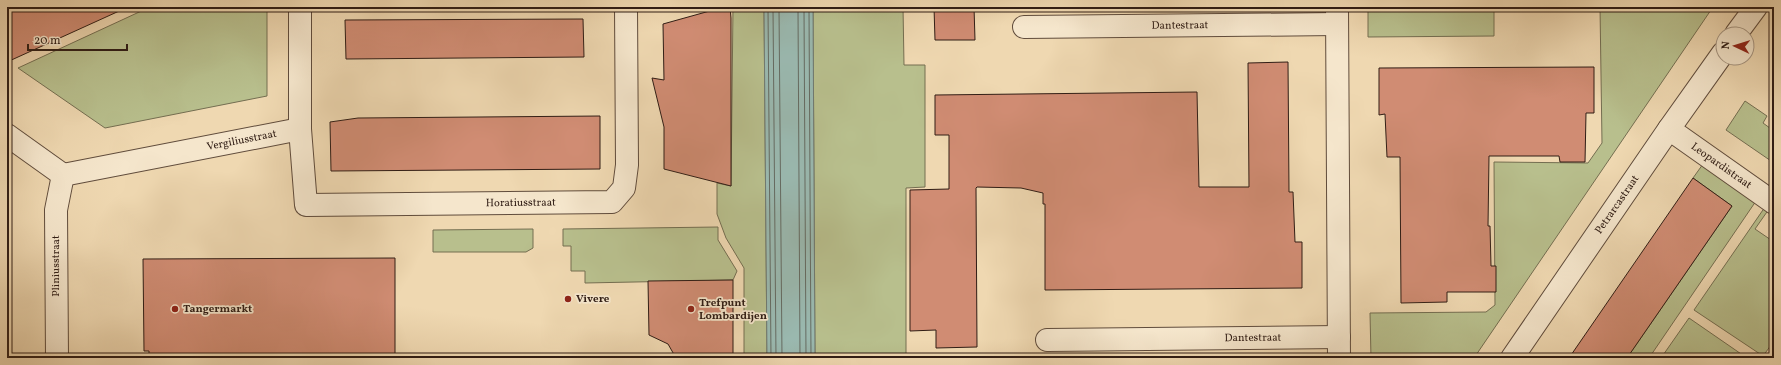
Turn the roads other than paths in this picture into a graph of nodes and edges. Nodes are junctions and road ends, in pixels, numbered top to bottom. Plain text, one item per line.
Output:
1 (300, 7) edge
2 (626, 7) edge
3 (1756, 7) edge
4 (1337, 16) edge
5 (1742, 26) edge
6 (1024, 27) dead end
7 (1715, 64) edge
8 (300, 128) junction
9 (1669, 129) junction
10 (7, 134) edge
11 (63, 175) junction
12 (1774, 203) edge
13 (1047, 340) dead end
14 (1339, 348) edge
15 (57, 358) edge
16 (1512, 358) edge

1 - 8 street
2 - 8 street, Horatiusstraat
3 - 5 street
4 - 6 street, Dantestraat
4 - 14 street, Dantestraat
7 - 9 street, Petrarcastraat
8 - 11 street, Vergiliusstraat
9 - 12 street, Leopardistraat
9 - 16 street, Petrarcastraat
10 - 11 street
11 - 15 street, Pliniusstraat
13 - 14 street, Dantestraat

